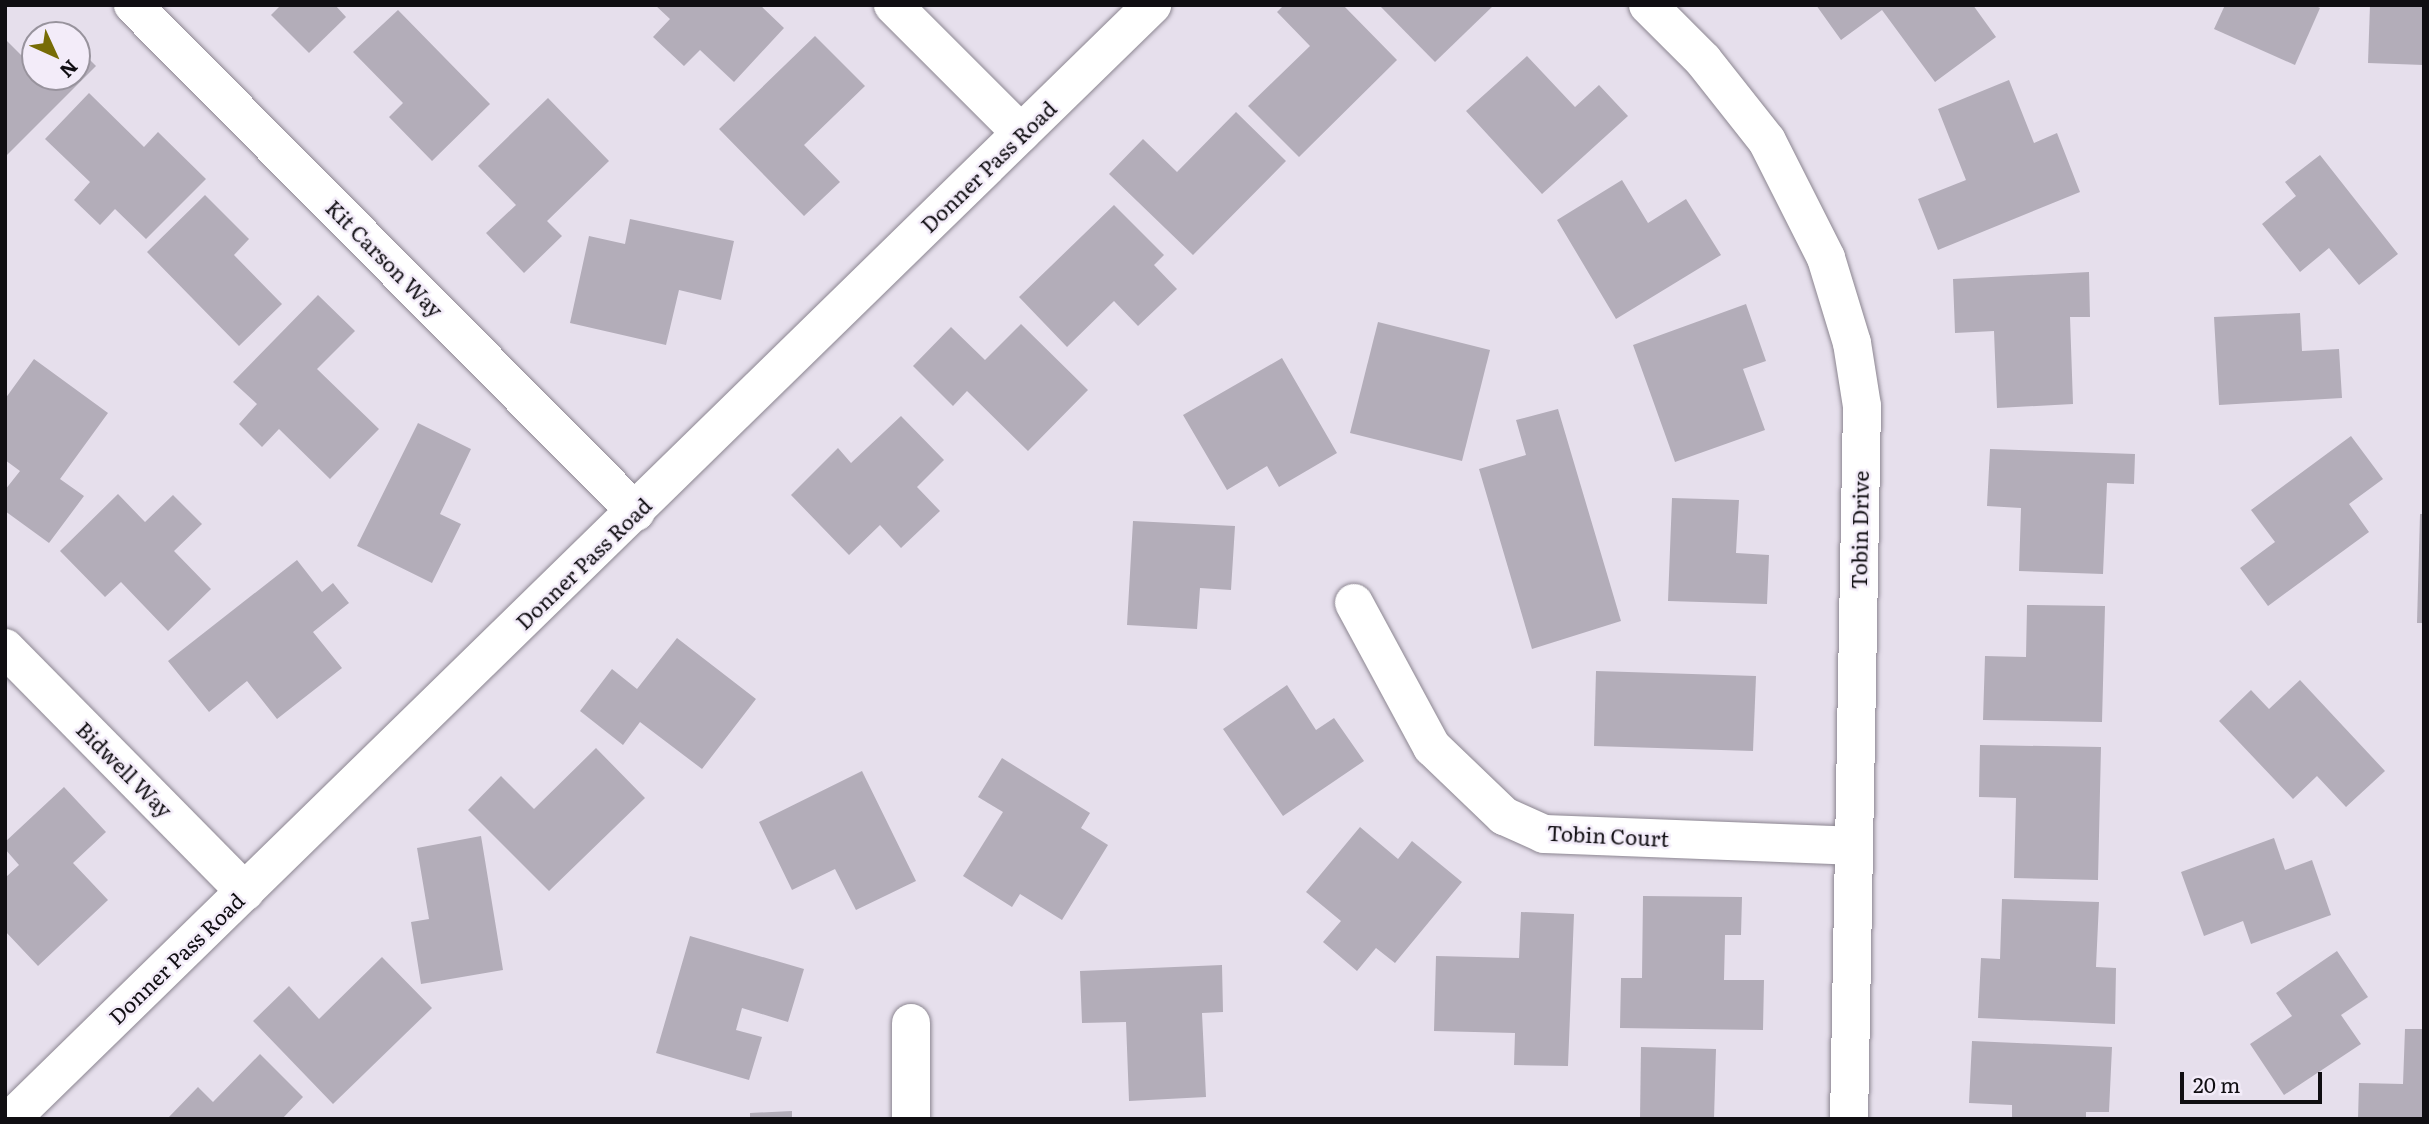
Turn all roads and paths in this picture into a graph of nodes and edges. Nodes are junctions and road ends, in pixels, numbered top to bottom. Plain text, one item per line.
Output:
1 (133, 5) edge
2 (893, 5) edge
3 (1152, 5) edge
4 (1648, 5) edge
5 (1021, 134) junction
6 (636, 512) junction
7 (1354, 603) dead end
8 (5, 648) edge
9 (1853, 846) junction
10 (245, 891) junction
11 (911, 1023) dead end
12 (11, 1119) edge
13 (911, 1119) edge
14 (1849, 1119) edge

1 - 6 street, Kit Carson Way
2 - 5 street
3 - 5 street, Donner Pass Road
4 - 9 street, Tobin Drive
5 - 6 street, Donner Pass Road
6 - 10 street, Donner Pass Road
7 - 9 street, Tobin Court
8 - 10 street, Bidwell Way
9 - 14 street, Tobin Drive
10 - 12 street, Donner Pass Road
11 - 13 street

